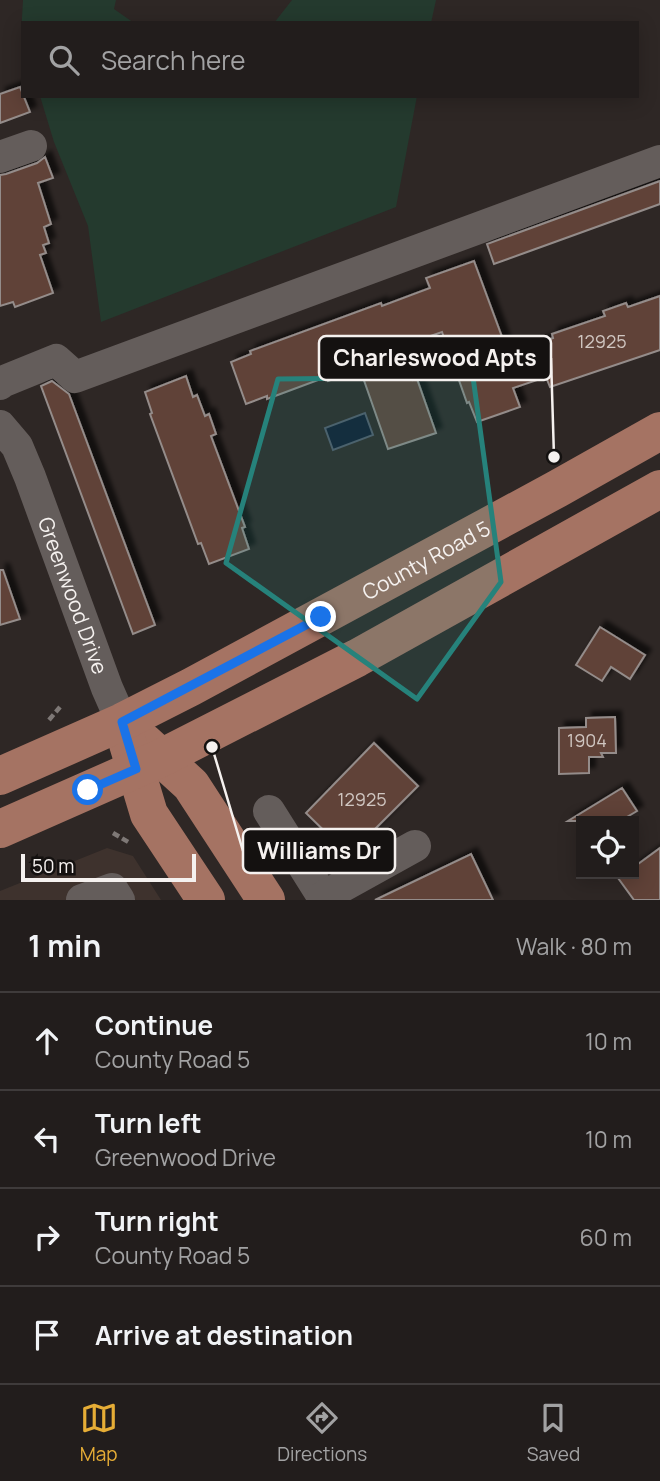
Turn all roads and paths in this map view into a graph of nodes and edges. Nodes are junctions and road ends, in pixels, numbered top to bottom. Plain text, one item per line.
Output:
1 (31, 146) dead end
2 (0, 157) edge
3 (660, 161) edge
4 (0, 384) edge
5 (0, 426) edge
6 (660, 431) edge
7 (660, 489) edge
8 (122, 722) junction
9 (148, 763) junction
10 (0, 776) edge
11 (269, 811) dead end
12 (0, 829) edge
13 (415, 846) dead end
14 (324, 899) edge
15 (82, 900) edge
16 (119, 900) edge
17 (206, 900) edge
18 (266, 900) edge

1 - 2 street
3 - 4 street
5 - 8 street, Greenwood Drive
6 - 8 main road, County Road 5
7 - 9 main road
8 - 9 main road
8 - 10 main road, County Road 5
9 - 12 main road
9 - 17 main road
9 - 18 main road
11 - 14 street
13 - 14 street
15 - 16 street

